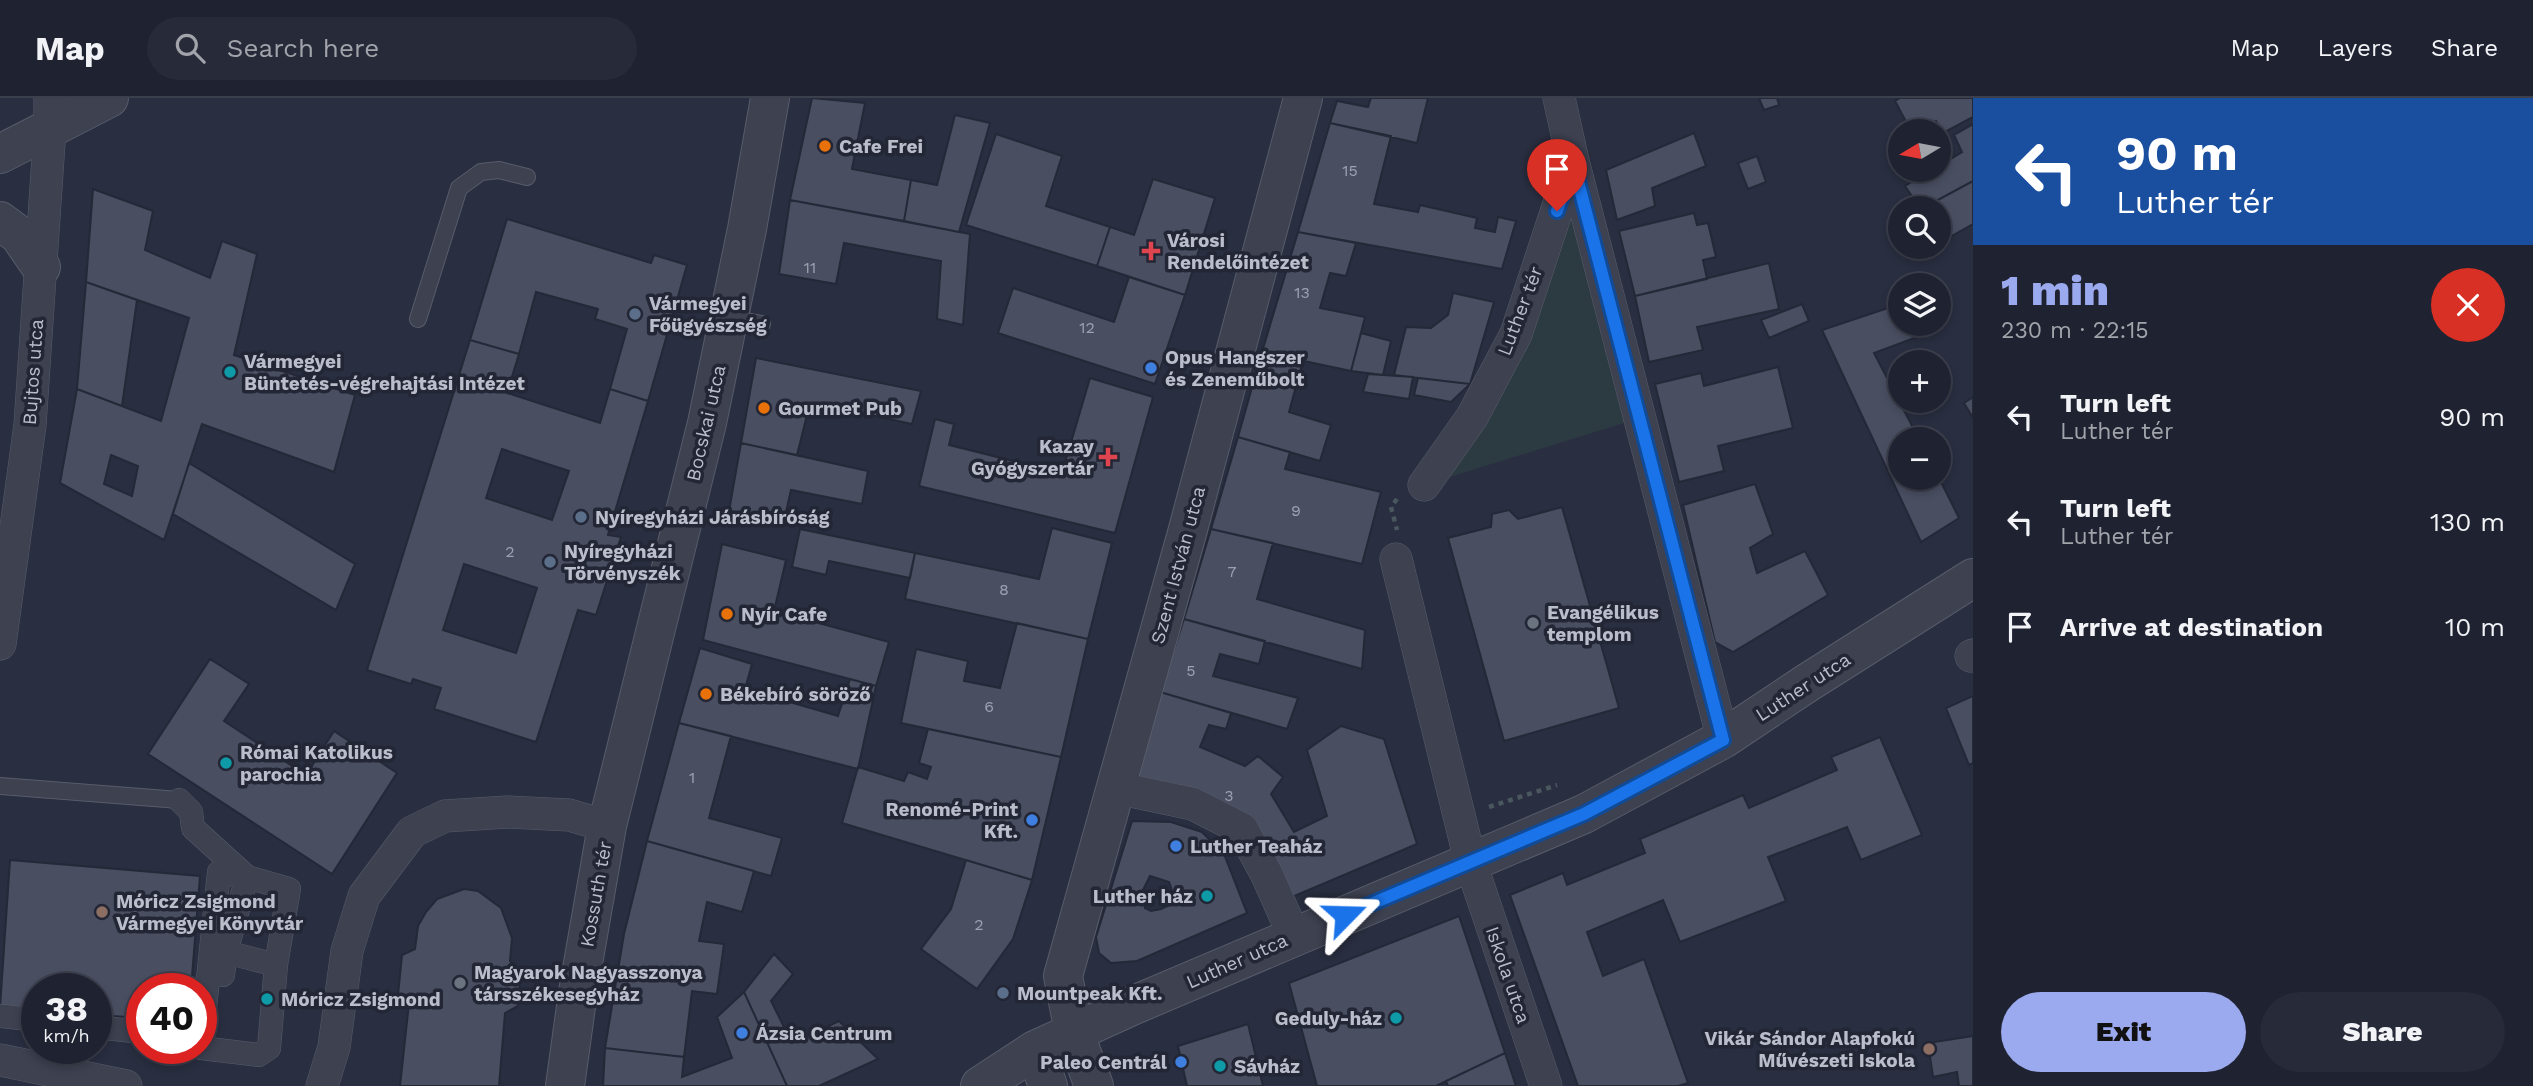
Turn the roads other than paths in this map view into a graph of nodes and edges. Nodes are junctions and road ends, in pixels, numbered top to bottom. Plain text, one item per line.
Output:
1 (109, 98) edge
2 (770, 98) edge
3 (1303, 98) edge
4 (1559, 98) edge
5 (50, 113) edge
6 (0, 153) edge
7 (1573, 162) junction
8 (527, 177) dead end
9 (0, 221) edge
10 (41, 267) junction
11 (418, 319) dead end
12 (1411, 491) road end
13 (1397, 547) road end
14 (1973, 578) edge
15 (0, 644) edge
16 (1723, 740) junction
17 (0, 786) edge
18 (1117, 788) junction
19 (179, 800) joint
20 (607, 826) junction
21 (1471, 864) junction
22 (247, 877) junction
23 (1294, 936) junction
24 (226, 951) junction
25 (276, 965) junction
26 (210, 973) edge
27 (217, 989) edge
28 (0, 1016) edge
29 (21, 1018) edge
30 (1074, 1032) junction
31 (217, 1046) edge
32 (1035, 1050) junction
33 (0, 1060) edge
34 (126, 1086) edge
35 (322, 1086) edge
36 (565, 1086) edge
37 (980, 1086) edge
38 (1048, 1086) edge
39 (1094, 1086) edge
40 (1546, 1086) edge

1 - 5 street
2 - 20 street, Bocskai utca
3 - 18 street, Szent István utca
4 - 7 street
5 - 6 street
5 - 10 street, Bujtos utca
7 - 12 street, Luther tér
7 - 16 street
8 - 11 lane
9 - 10 street
10 - 15 street, Bujtos utca
13 - 21 street
14 - 16 street, Luther utca
16 - 21 street, Luther utca
17 - 19 lane
18 - 23 street
18 - 30 street, Szent István utca
19 - 22 street
20 - 35 street
20 - 36 street, Kossuth tér
21 - 23 street, Luther utca
21 - 40 street, Iskola utca
22 - 24 street
22 - 25 street
22 - 26 street
23 - 30 street, Luther utca
24 - 25 street
24 - 27 street
25 - 31 street
28 - 29 street
30 - 32 street, Luther utca
30 - 39 street, Szent István utca
32 - 37 street, Luther utca
32 - 38 street
33 - 34 street

